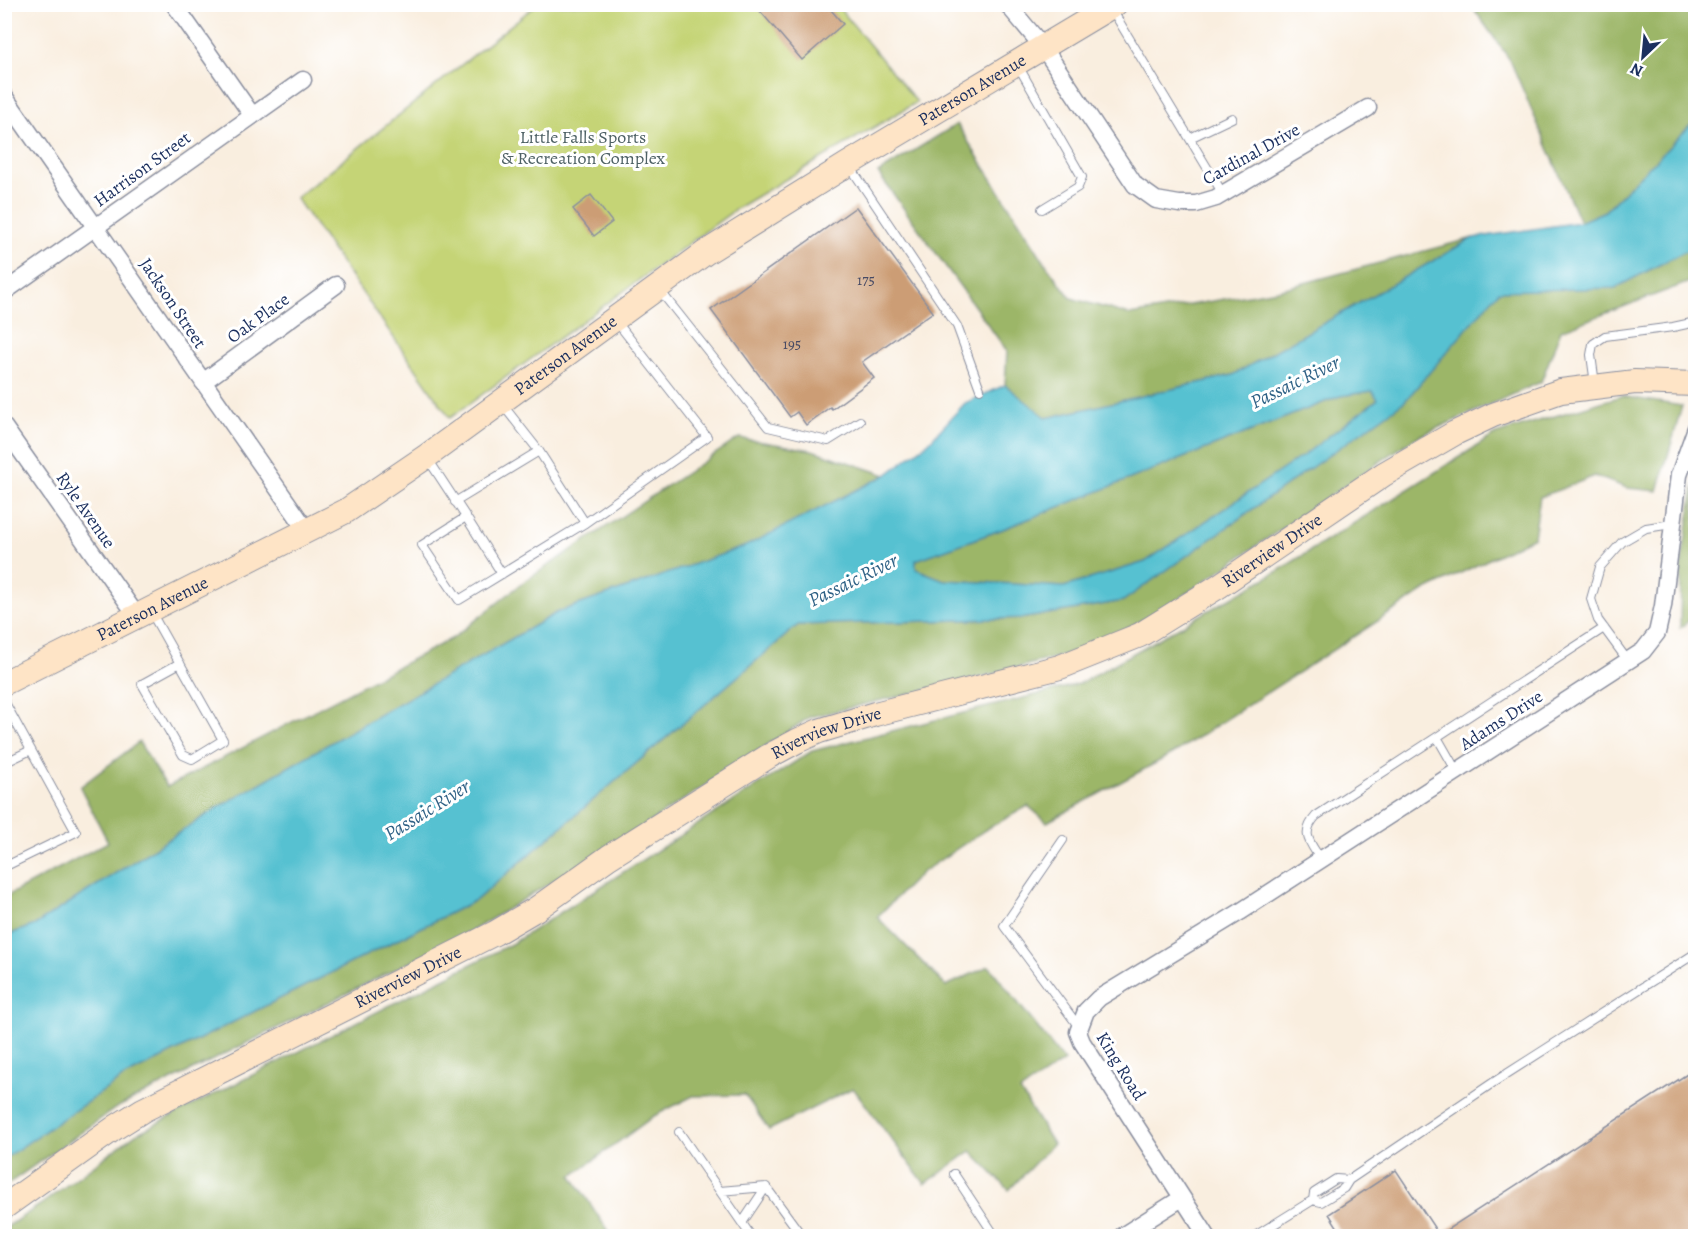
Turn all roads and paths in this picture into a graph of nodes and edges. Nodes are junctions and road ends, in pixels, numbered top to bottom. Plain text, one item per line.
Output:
1 (174, 4) edge
2 (1007, 4) edge
3 (1113, 6) edge
4 (1042, 48) junction
5 (1016, 64) junction
6 (303, 80) dead end
7 (4, 96) edge
8 (1368, 108) dead end
9 (252, 115) junction
10 (1232, 118) dead end
11 (1190, 138) junction
12 (848, 164) junction
13 (1223, 194) junction
14 (1042, 209) dead end
15 (97, 226) junction
16 (336, 285) dead end
17 (658, 288) junction
18 (4, 292) edge
19 (615, 319) junction
20 (1695, 322) edge
21 (203, 382) junction
22 (1695, 384) edge
23 (1595, 386) junction
24 (980, 389) dead end
25 (501, 402) junction
26 (860, 421) dead end
27 (4, 427) edge
28 (1695, 428) edge
29 (539, 451) junction
30 (427, 456) junction
31 (455, 502) junction
32 (466, 517) junction
33 (585, 523) junction
34 (1672, 524) junction
35 (308, 531) junction
36 (502, 573) junction
37 (143, 613) junction
38 (1605, 628) junction
39 (1628, 661) junction
40 (180, 663) junction
41 (4, 683) edge
42 (4, 701) edge
43 (1437, 737) junction
44 (31, 750) junction
45 (4, 763) edge
46 (1457, 772) junction
47 (1063, 840) dead end
48 (1321, 860) junction
49 (4, 867) edge
50 (1183, 946) joint
51 (1695, 953) edge
52 (1079, 1027) junction
53 (679, 1132) dead end
54 (954, 1174) dead end
55 (766, 1187) junction
56 (720, 1191) junction
57 (1182, 1198) junction
58 (4, 1207) edge
59 (742, 1223) junction
60 (751, 1236) edge
61 (802, 1236) edge
62 (995, 1236) edge
63 (1122, 1236) edge
64 (1207, 1236) edge
65 (1255, 1236) edge

1 - 9 street
2 - 4 street, Cardinal Drive
3 - 4 street, Paterson Avenue
3 - 11 lane
4 - 5 street, Paterson Avenue
4 - 13 street, Cardinal Drive
5 - 12 street, Paterson Avenue
5 - 14 lane
6 - 9 street, Harrison Street
7 - 15 street, Jackson Street
8 - 13 street, Cardinal Drive
9 - 15 street, Harrison Street
10 - 11 lane
11 - 13 lane
12 - 17 street, Paterson Avenue
12 - 24 lane
15 - 18 street, Harrison Street
15 - 21 street, Jackson Street
16 - 21 street, Oak Place
17 - 19 street, Paterson Avenue
17 - 26 lane
19 - 25 street, Paterson Avenue
19 - 33 lane
20 - 23 lane
21 - 35 street, Jackson Street
22 - 23 street, Riverview Drive
23 - 58 street, Riverview Drive
25 - 29 lane
25 - 30 street, Paterson Avenue
27 - 37 street, Ryle Avenue
28 - 34 street, Adams Drive
29 - 31 lane
29 - 33 lane
30 - 31 lane
30 - 35 street, Paterson Avenue
31 - 32 lane
32 - 36 lane
32 - 36 lane
33 - 36 lane
34 - 38 lane
34 - 39 street, Adams Drive
35 - 37 street, Paterson Avenue
37 - 40 lane
37 - 41 street, Paterson Avenue
38 - 39 lane
38 - 43 lane
39 - 46 street, Adams Drive
40 - 40 lane
42 - 44 lane
43 - 46 lane
43 - 48 lane
44 - 45 lane
44 - 49 lane
46 - 48 street, Adams Drive
47 - 52 lane
48 - 50 street, Adams Drive
50 - 52 street, King Road
51 - 65 lane
52 - 57 street, King Road
53 - 56 lane
54 - 62 lane
55 - 56 lane
55 - 59 lane
55 - 61 lane
56 - 59 lane
57 - 63 street
57 - 64 street, King Road
59 - 60 lane

